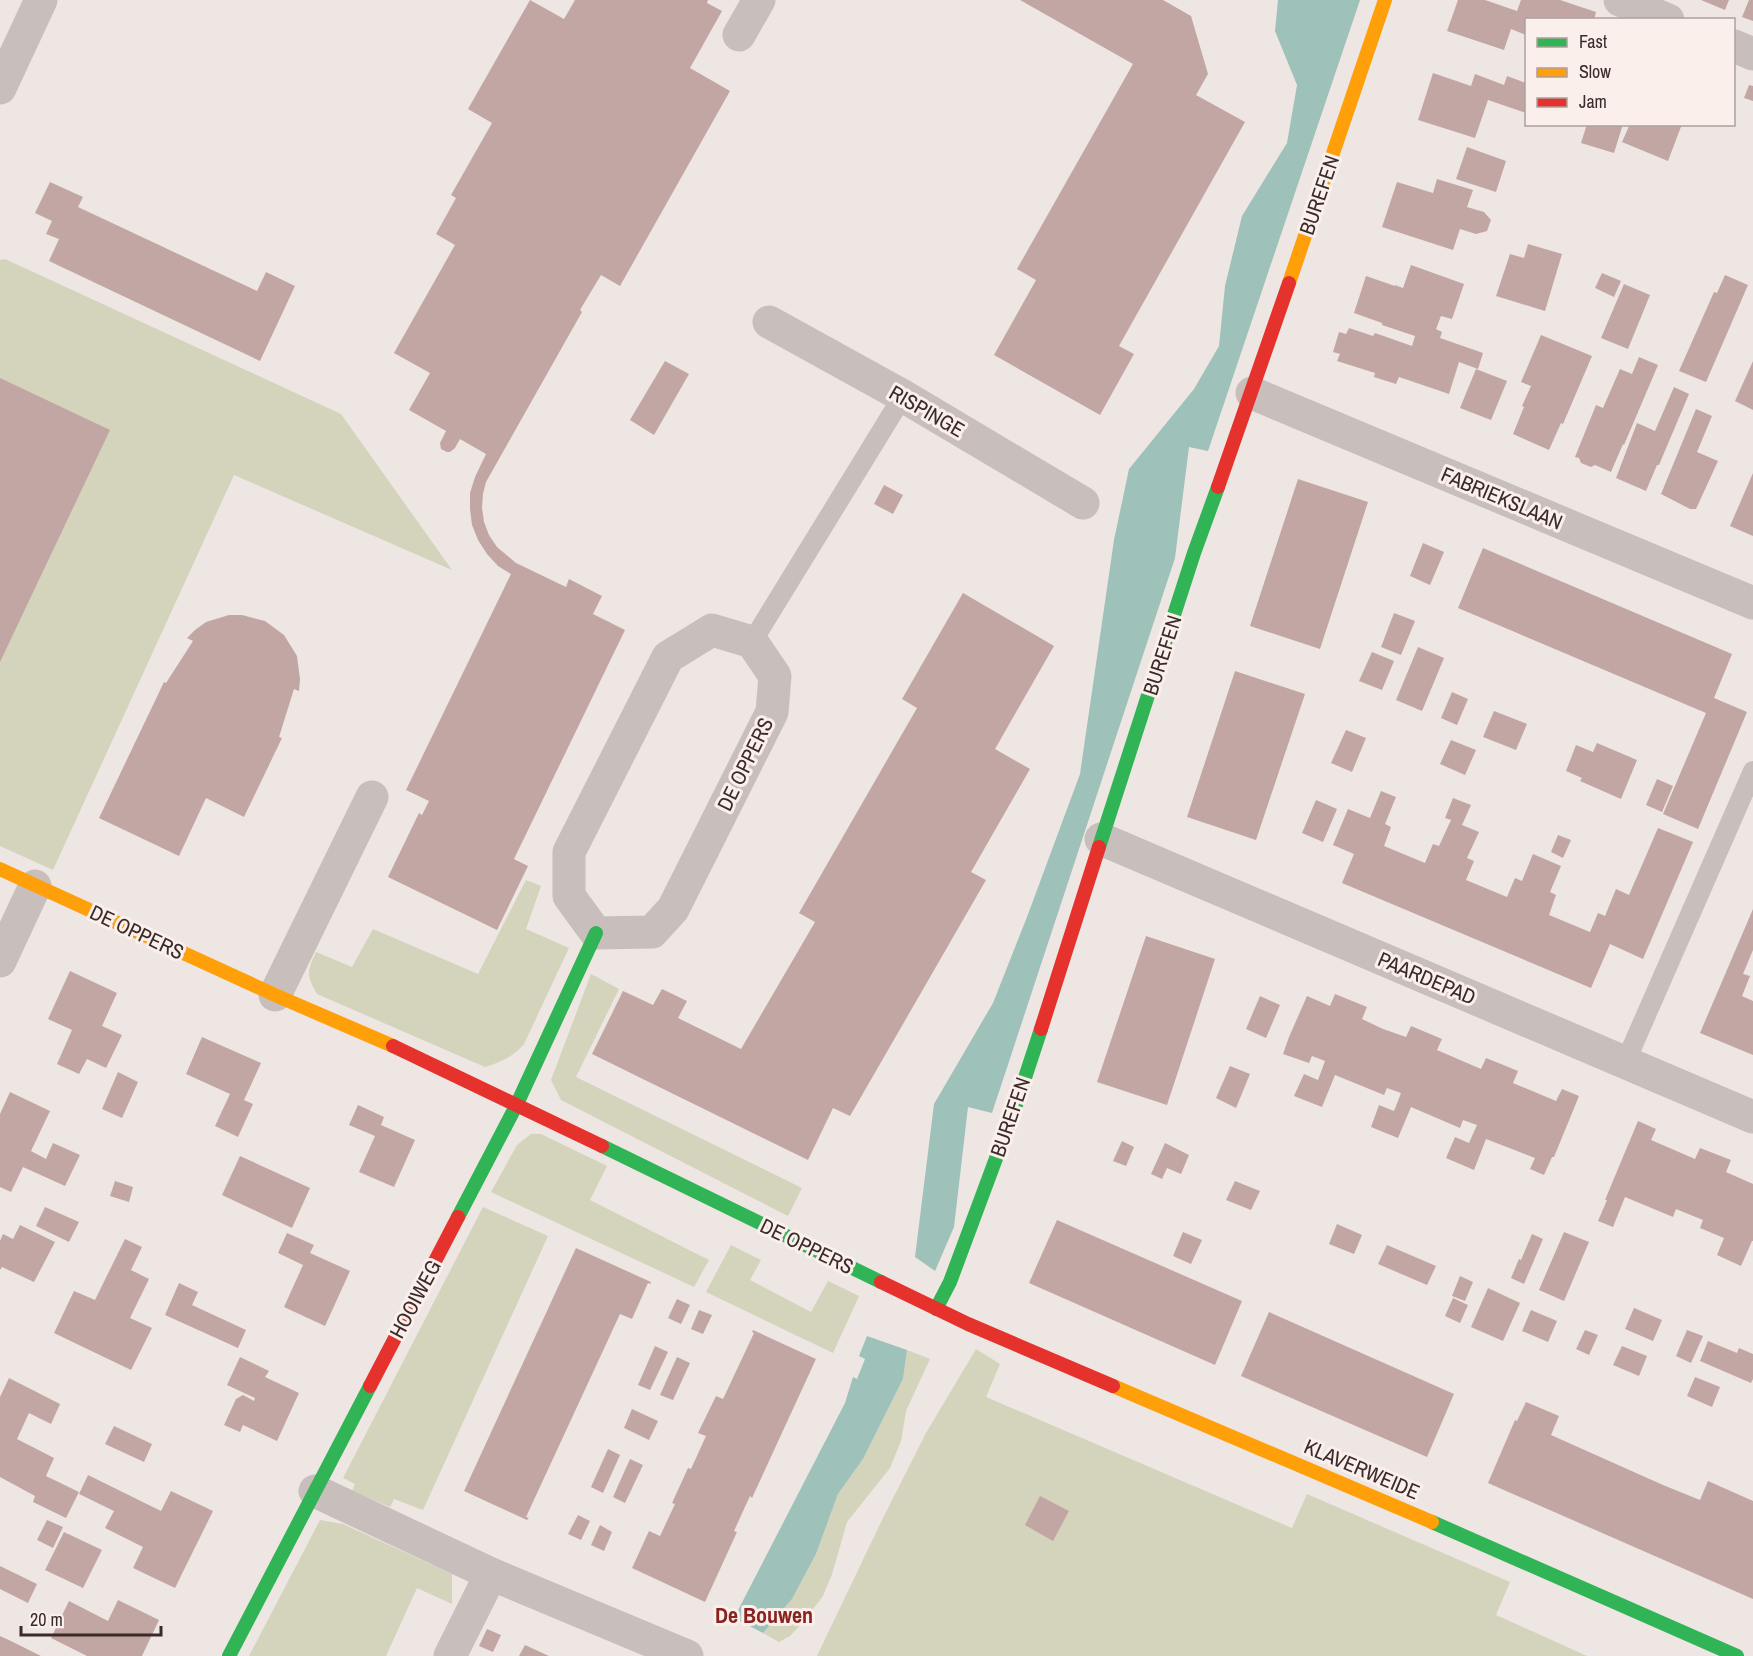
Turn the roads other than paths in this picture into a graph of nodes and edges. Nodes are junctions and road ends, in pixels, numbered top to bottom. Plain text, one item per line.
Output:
1 (41, 0) edge
2 (759, 0) edge
3 (1385, 0) edge
4 (1620, 0) edge
5 (1663, 18) edge
6 (739, 35) dead end
7 (1735, 46) edge
8 (1753, 54) edge
9 (0, 88) edge
10 (769, 322) dead end
11 (1252, 393) junction
12 (903, 396) junction
13 (1083, 503) dead end
14 (1753, 603) edge
15 (752, 642) junction
16 (1753, 771) edge
17 (372, 797) dead end
18 (1101, 839) junction
19 (0, 869) edge
20 (35, 886) junction
21 (596, 933) junction
22 (0, 961) edge
23 (275, 995) junction
24 (1625, 1063) junction
25 (516, 1106) junction
26 (1753, 1117) edge
27 (936, 1309) junction
28 (968, 1324) joint
29 (315, 1491) junction
30 (491, 1574) junction
31 (229, 1656) edge
32 (450, 1656) edge
33 (687, 1656) edge
34 (1737, 1656) edge

1 - 9 street
2 - 6 street
3 - 11 street, BUREFEN
4 - 5 street
7 - 8 street
10 - 12 street, RISPINGE
11 - 14 street, FABRIEKSLAAN
11 - 18 street, BUREFEN
12 - 13 street, RISPINGE
12 - 15 lane
15 - 21 street, DE OPPERS
15 - 21 street
16 - 24 lane
17 - 23 street
18 - 24 street, PAARDEPAD
18 - 27 street, BUREFEN
19 - 20 street, DE OPPERS
20 - 22 street
20 - 23 street, DE OPPERS
21 - 25 street
23 - 25 street, DE OPPERS
24 - 26 street, PAARDEPAD
25 - 27 street, DE OPPERS
25 - 29 street, HOOIWEG
27 - 28 street, DE OPPERS
28 - 34 street, KLAVERWEIDE
29 - 30 street
29 - 31 street, HOOIWEG
30 - 32 street
30 - 33 street

